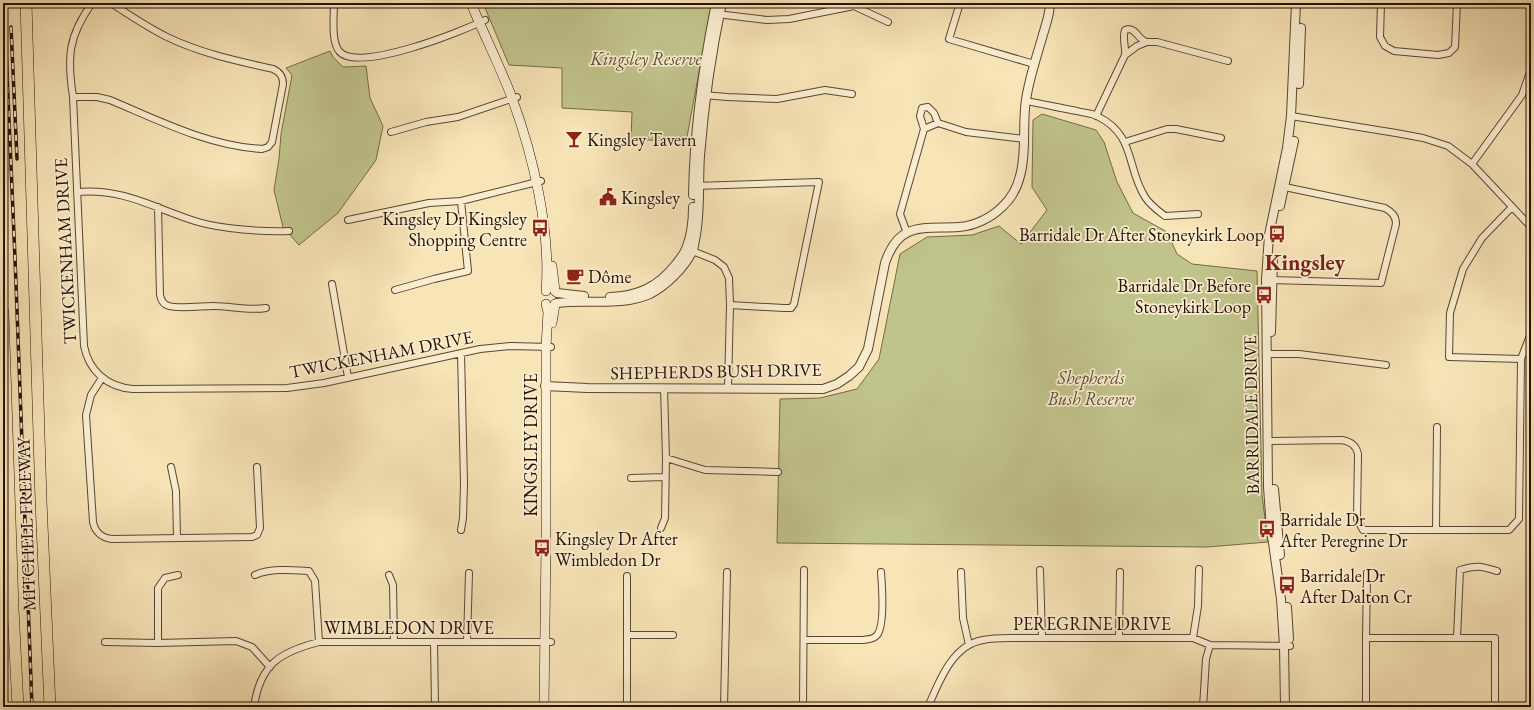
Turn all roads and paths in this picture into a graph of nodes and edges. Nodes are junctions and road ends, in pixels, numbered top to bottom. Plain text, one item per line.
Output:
1 (26, 3) edge
2 (92, 3) edge
3 (111, 3) edge
4 (334, 3) edge
5 (471, 3) edge
6 (477, 3) edge
7 (716, 3) edge
8 (722, 3) edge
9 (960, 3) edge
10 (1050, 3) edge
11 (1296, 3) edge
12 (1300, 3) edge
13 (1381, 3) edge
14 (1457, 3) edge
15 (717, 14) junction
16 (482, 22) junction
17 (888, 22) dead end
18 (1147, 42) junction
19 (1124, 55) junction
20 (1228, 62) dead end
21 (1034, 64) junction
22 (1531, 69) edge
23 (852, 94) dead end
24 (703, 95) junction
25 (73, 97) junction
26 (515, 98) junction
27 (1026, 100) junction
28 (1096, 116) junction
29 (1294, 117) junction
30 (938, 123) junction
31 (924, 129) junction
32 (391, 132) dead end
33 (1221, 138) dead end
34 (1024, 139) junction
35 (1126, 142) junction
36 (1472, 164) junction
37 (539, 182) junction
38 (696, 186) junction
39 (1281, 187) junction
40 (77, 192) junction
41 (462, 201) junction
42 (158, 207) junction
43 (1512, 207) junction
44 (1198, 214) dead end
45 (348, 220) dead end
46 (1531, 227) edge
47 (289, 231) dead end
48 (907, 233) junction
49 (690, 250) junction
50 (1269, 280) junction
51 (332, 284) dead end
52 (395, 290) dead end
53 (553, 292) junction
54 (553, 304) junction
55 (730, 306) junction
56 (266, 308) dead end
57 (3, 312) edge
58 (1531, 333) edge
59 (548, 347) junction
60 (461, 353) junction
61 (1268, 354) junction
62 (1521, 359) junction
63 (1386, 365) dead end
64 (348, 377) junction
65 (102, 378) junction
66 (728, 387) junction
67 (548, 388) junction
68 (664, 388) junction
69 (1437, 427) dead end
70 (1269, 441) junction
71 (666, 458) junction
72 (171, 467) dead end
73 (257, 468) dead end
74 (778, 472) dead end
75 (665, 477) junction
76 (631, 478) dead end
77 (661, 528) dead end
78 (461, 530) dead end
79 (1436, 530) junction
80 (177, 538) junction
81 (1199, 569) dead end
82 (804, 570) dead end
83 (1040, 570) dead end
84 (1497, 571) dead end
85 (727, 572) dead end
86 (881, 572) dead end
87 (961, 572) dead end
88 (1120, 572) dead end
89 (469, 573) dead end
90 (1368, 573) dead end
91 (178, 575) dead end
92 (255, 575) dead end
93 (389, 575) dead end
94 (627, 576) dead end
95 (627, 635) junction
96 (673, 635) dead end
97 (1042, 638) junction
98 (1119, 638) junction
99 (1193, 638) junction
100 (1366, 638) junction
101 (1457, 638) junction
102 (804, 640) junction
103 (105, 642) dead end
104 (319, 642) junction
105 (394, 642) junction
106 (434, 642) junction
107 (467, 642) junction
108 (548, 642) junction
109 (158, 643) junction
110 (969, 645) junction
111 (1210, 645) junction
112 (1287, 646) junction
113 (270, 667) junction
114 (18, 707) edge
115 (51, 707) edge
116 (254, 707) edge
117 (435, 707) edge
118 (544, 707) edge
119 (549, 707) edge
120 (627, 707) edge
121 (724, 707) edge
122 (803, 707) edge
123 (928, 707) edge
124 (1203, 707) edge
125 (1285, 707) edge
126 (1290, 707) edge
127 (1366, 707) edge
128 (1495, 707) edge

1 - 115 highway, MITCHELL FREEWAY
2 - 25 street, TWICKENHAM DRIVE
3 - 25 street
4 - 16 street
5 - 16 main road
6 - 16 main road
7 - 15 street
8 - 15 street
9 - 21 street
10 - 21 street, SHEPHERDS BUSH DRIVE
11 - 29 street, BARRIDALE DRIVE
12 - 29 street, BARRIDALE DRIVE
13 - 14 street
15 - 17 street
15 - 24 street
16 - 26 main road
18 - 19 street
18 - 19 street
18 - 20 street
19 - 28 street
21 - 27 street, SHEPHERDS BUSH DRIVE
22 - 36 street
23 - 24 street
24 - 38 street
25 - 40 street, TWICKENHAM DRIVE
26 - 32 street
26 - 37 main road
27 - 28 street
27 - 34 street, SHEPHERDS BUSH DRIVE
28 - 35 street
29 - 36 street
29 - 39 street, BARRIDALE DRIVE
30 - 31 street
30 - 31 street
30 - 34 street
31 - 48 street
33 - 35 street
34 - 48 street, SHEPHERDS BUSH DRIVE
35 - 44 street
36 - 43 street
37 - 41 street
37 - 53 main road
38 - 49 street
38 - 55 street
39 - 50 street, BARRIDALE DRIVE
39 - 50 street
40 - 42 street
40 - 65 street, TWICKENHAM DRIVE
41 - 45 street
41 - 52 street
42 - 47 street
42 - 56 street
43 - 46 street
43 - 62 street
48 - 66 street, SHEPHERDS BUSH DRIVE
49 - 53 street
49 - 54 street
49 - 55 street
50 - 61 street, BARRIDALE DRIVE
51 - 64 street
53 - 54 main road
53 - 54 main road
54 - 59 main road, KINGSLEY DRIVE
55 - 66 street
57 - 114 highway, MITCHELL FREEWAY
58 - 62 street
59 - 60 street, TWICKENHAM DRIVE
59 - 67 main road, KINGSLEY DRIVE
60 - 64 street, TWICKENHAM DRIVE
60 - 78 street
61 - 63 street
61 - 70 street, BARRIDALE DRIVE
62 - 79 street
64 - 65 street, TWICKENHAM DRIVE
65 - 80 street
66 - 68 street, SHEPHERDS BUSH DRIVE
67 - 68 street, SHEPHERDS BUSH DRIVE
67 - 108 main road, KINGSLEY DRIVE
68 - 71 street
69 - 79 street
70 - 79 street
70 - 112 street, BARRIDALE DRIVE
71 - 74 street
71 - 75 street
72 - 80 street
73 - 80 street
75 - 76 street
75 - 77 street
81 - 99 street
82 - 102 street
83 - 97 street
84 - 101 street
85 - 121 street
86 - 102 street
87 - 110 street
88 - 98 street
89 - 107 street
90 - 100 street
91 - 109 street
92 - 104 street
93 - 105 street
94 - 95 street
95 - 96 street
95 - 120 street
97 - 98 street, PEREGRINE DRIVE
97 - 110 street, PEREGRINE DRIVE
98 - 99 street, PEREGRINE DRIVE
99 - 111 street, PEREGRINE DRIVE
100 - 101 street
100 - 127 street
101 - 128 street
102 - 122 street
103 - 109 street
104 - 105 street, WIMBLEDON DRIVE
104 - 113 street, WIMBLEDON DRIVE
105 - 106 street, WIMBLEDON DRIVE
106 - 107 street, WIMBLEDON DRIVE
106 - 117 street
107 - 108 street, WIMBLEDON DRIVE
108 - 118 main road, KINGSLEY DRIVE
108 - 119 main road, KINGSLEY DRIVE
109 - 113 street
110 - 123 street, PEREGRINE DRIVE
111 - 112 street, PEREGRINE DRIVE
111 - 124 street
112 - 125 street, BARRIDALE DRIVE
112 - 126 street, BARRIDALE DRIVE
113 - 116 street, WIMBLEDON DRIVE

